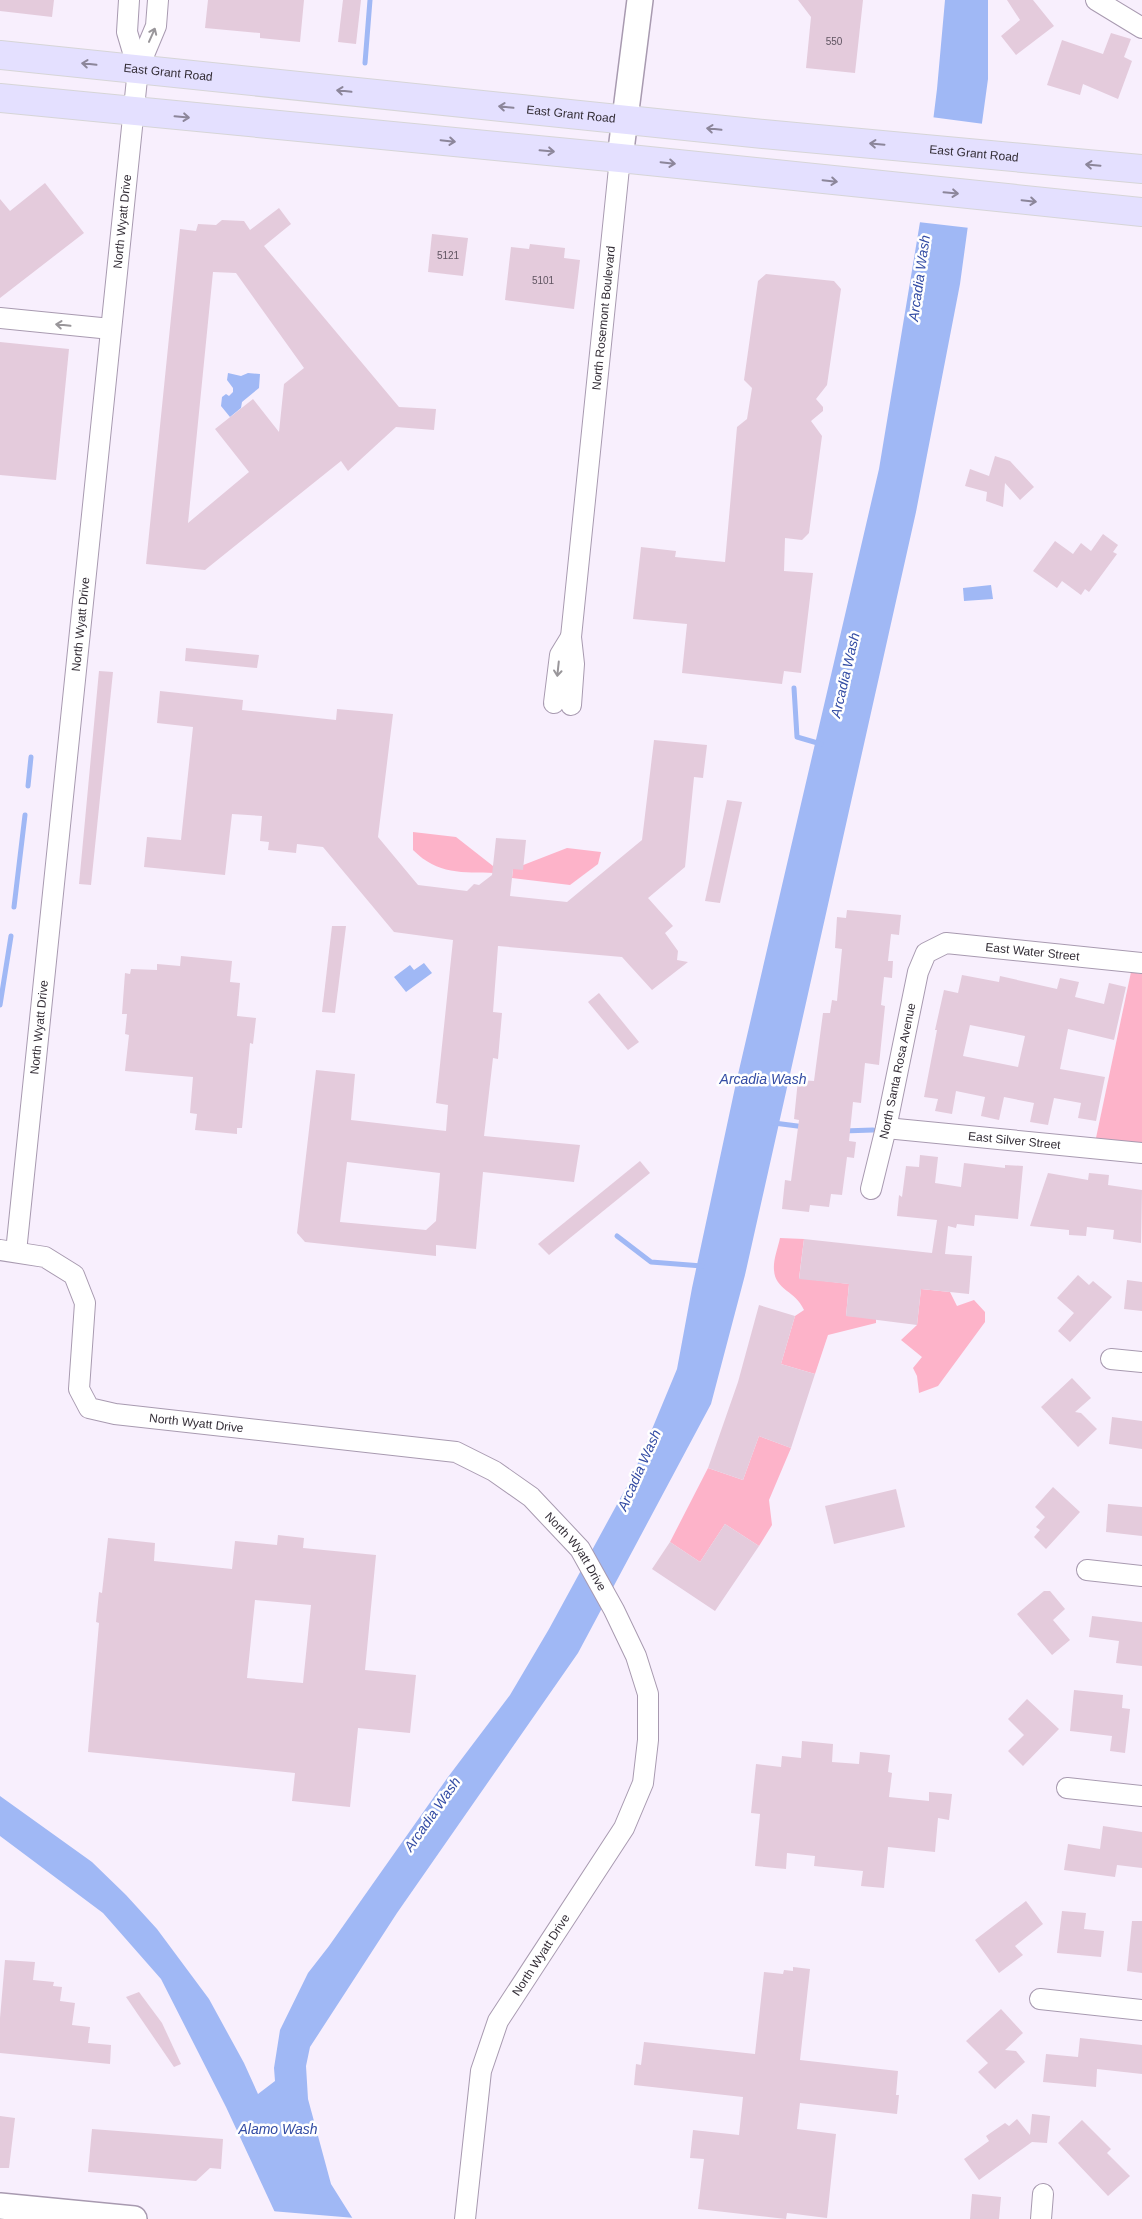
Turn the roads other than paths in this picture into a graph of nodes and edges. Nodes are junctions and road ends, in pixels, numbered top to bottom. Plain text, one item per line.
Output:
1 (129, 0) edge
2 (158, 0) edge
3 (640, 0) edge
4 (1096, 0) edge
5 (1142, 28) edge
6 (0, 55) edge
7 (138, 69) junction
8 (0, 98) edge
9 (134, 113) junction
10 (624, 119) junction
11 (620, 158) junction
12 (1142, 169) edge
13 (1142, 212) edge
14 (0, 318) edge
15 (111, 329) junction
16 (563, 704) dead end
17 (926, 953) joint
18 (1142, 963) edge
19 (886, 1128) junction
20 (1142, 1153) edge
21 (871, 1189) dead end
22 (8, 1251) edge
23 (1111, 1359) dead end
24 (1142, 1362) edge
25 (1087, 1570) dead end
26 (1142, 1576) edge
27 (1067, 1788) dead end
28 (1142, 1796) edge
29 (1040, 1999) dead end
30 (1142, 2010) edge
31 (1043, 2194) dead end
32 (0, 2206) edge
33 (134, 2219) edge
34 (465, 2219) edge
35 (1041, 2219) edge

1 - 7 street
7 -> 2 street, North Wyatt Drive
3 - 10 street, North Rosemont Boulevard
4 - 5 street
7 -> 6 main road, East Grant Road
7 - 9 street, North Wyatt Drive
10 -> 7 main road, East Grant Road
8 - 9 main road
9 -> 11 main road
9 - 15 street, North Wyatt Drive
10 - 11 street, North Rosemont Boulevard
12 -> 10 main road, East Grant Road
11 -> 13 main road
11 - 16 street, North Rosemont Boulevard
15 -> 14 street
15 - 22 street, North Wyatt Drive
17 - 18 street, East Water Street
17 - 19 street, North Santa Rosa Avenue
19 - 20 street, East Silver Street
19 - 21 street, North Santa Rosa Avenue
22 - 34 street, North Wyatt Drive
23 - 24 street
25 - 26 street
27 - 28 street
29 - 30 street
31 - 35 street
32 - 33 street

